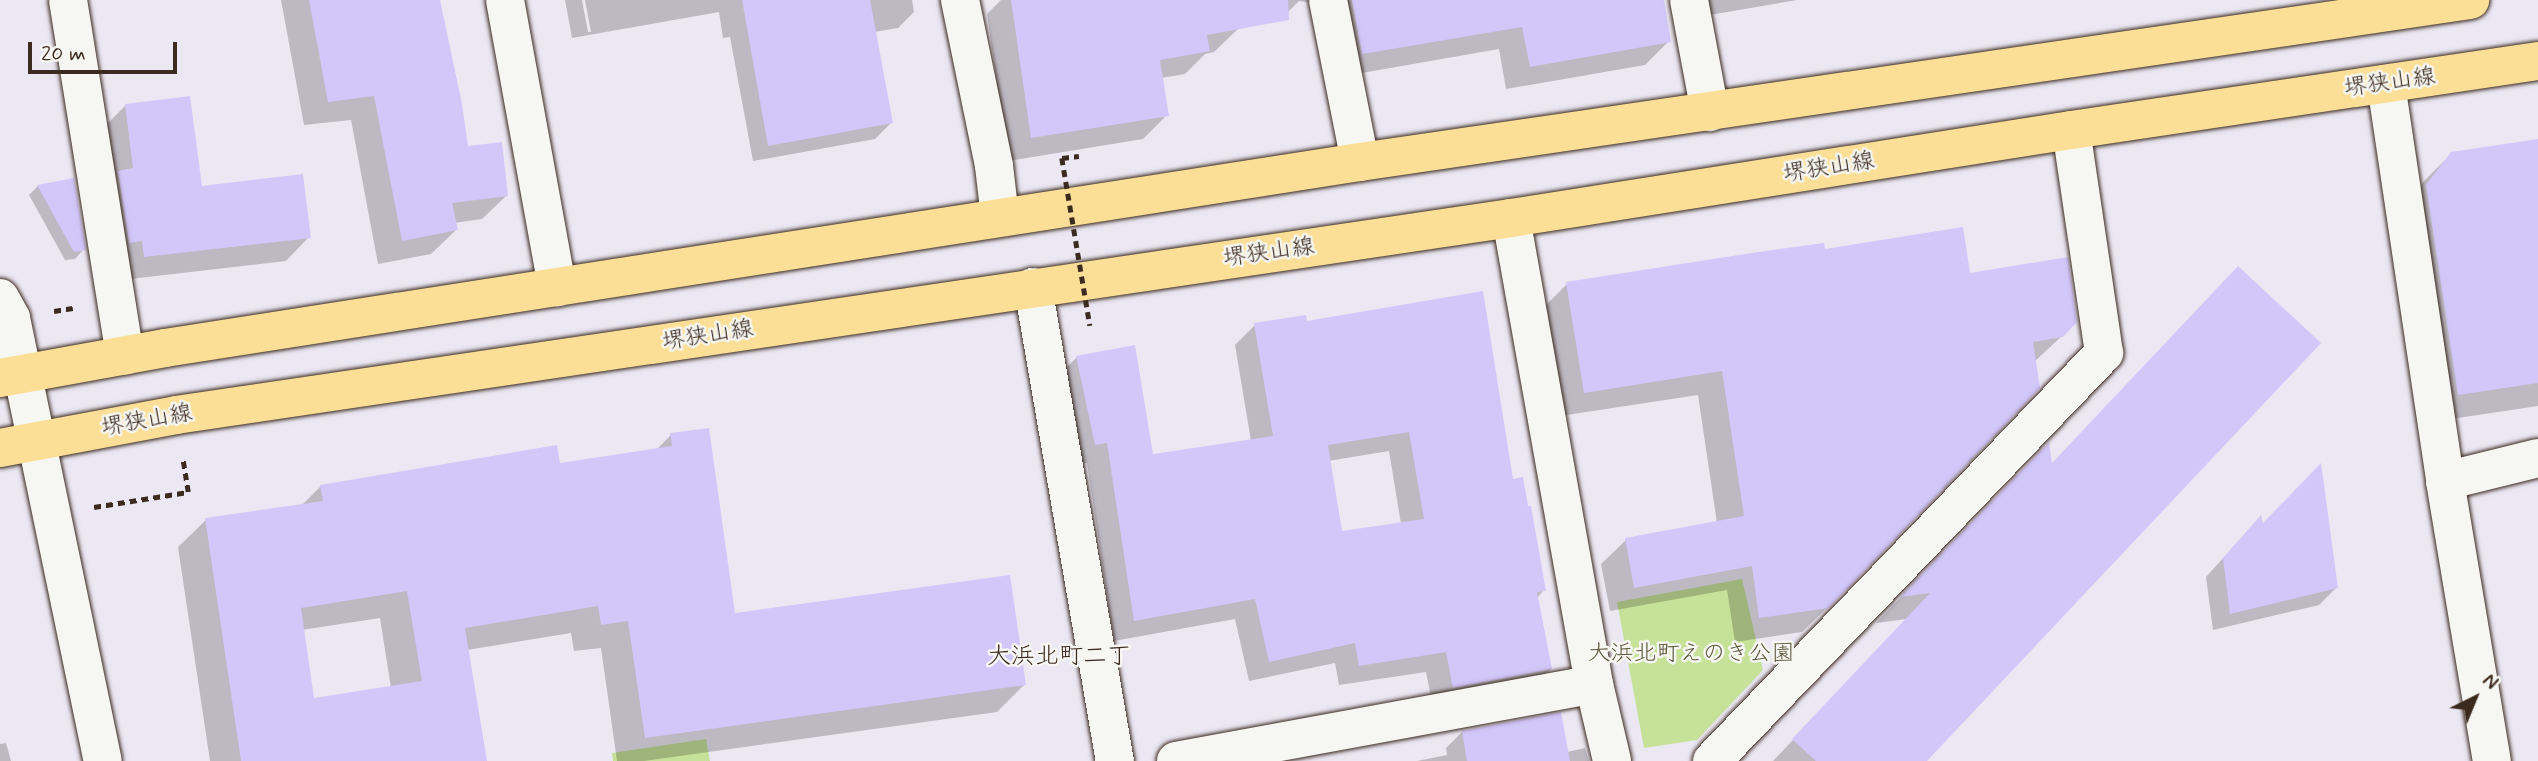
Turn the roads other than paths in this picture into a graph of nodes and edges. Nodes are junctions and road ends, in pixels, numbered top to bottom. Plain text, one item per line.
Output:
1 (68, 0) edge
2 (505, 0) edge
3 (960, 0) edge
4 (1328, 0) edge
5 (1689, 0) edge
6 (2470, 0) edge
7 (2538, 61) edge
8 (2386, 84) junction
9 (1710, 112) junction
10 (2071, 130) junction
11 (1360, 162) junction
12 (1000, 217) junction
13 (1511, 218) junction
14 (557, 287) junction
15 (1033, 287) junction
16 (0, 298) edge
17 (125, 355) junction
18 (11, 376) edge
19 (18, 445) edge
20 (2538, 458) edge
21 (2445, 481) junction
22 (1594, 684) junction
23 (103, 761) edge
24 (1115, 761) edge
25 (1176, 761) edge
26 (1612, 761) edge
27 (1712, 761) edge
28 (2492, 761) edge

1 - 17 street
2 - 14 street
3 - 12 street
4 - 11 street
5 - 9 street
6 - 9 main road
7 - 8 main road, 堺狭山線
8 - 10 main road, 堺狭山線
8 - 21 street
9 - 11 main road
10 - 13 main road, 堺狭山線
10 - 27 street
11 - 12 main road
12 - 14 main road
13 - 15 main road, 堺狭山線
13 - 22 street
14 - 17 main road
15 - 19 main road, 堺狭山線
15 - 24 street
16 - 18 street
17 - 18 main road
18 - 19 street
19 - 23 street
20 - 21 street
21 - 28 street
22 - 25 street
22 - 26 street

